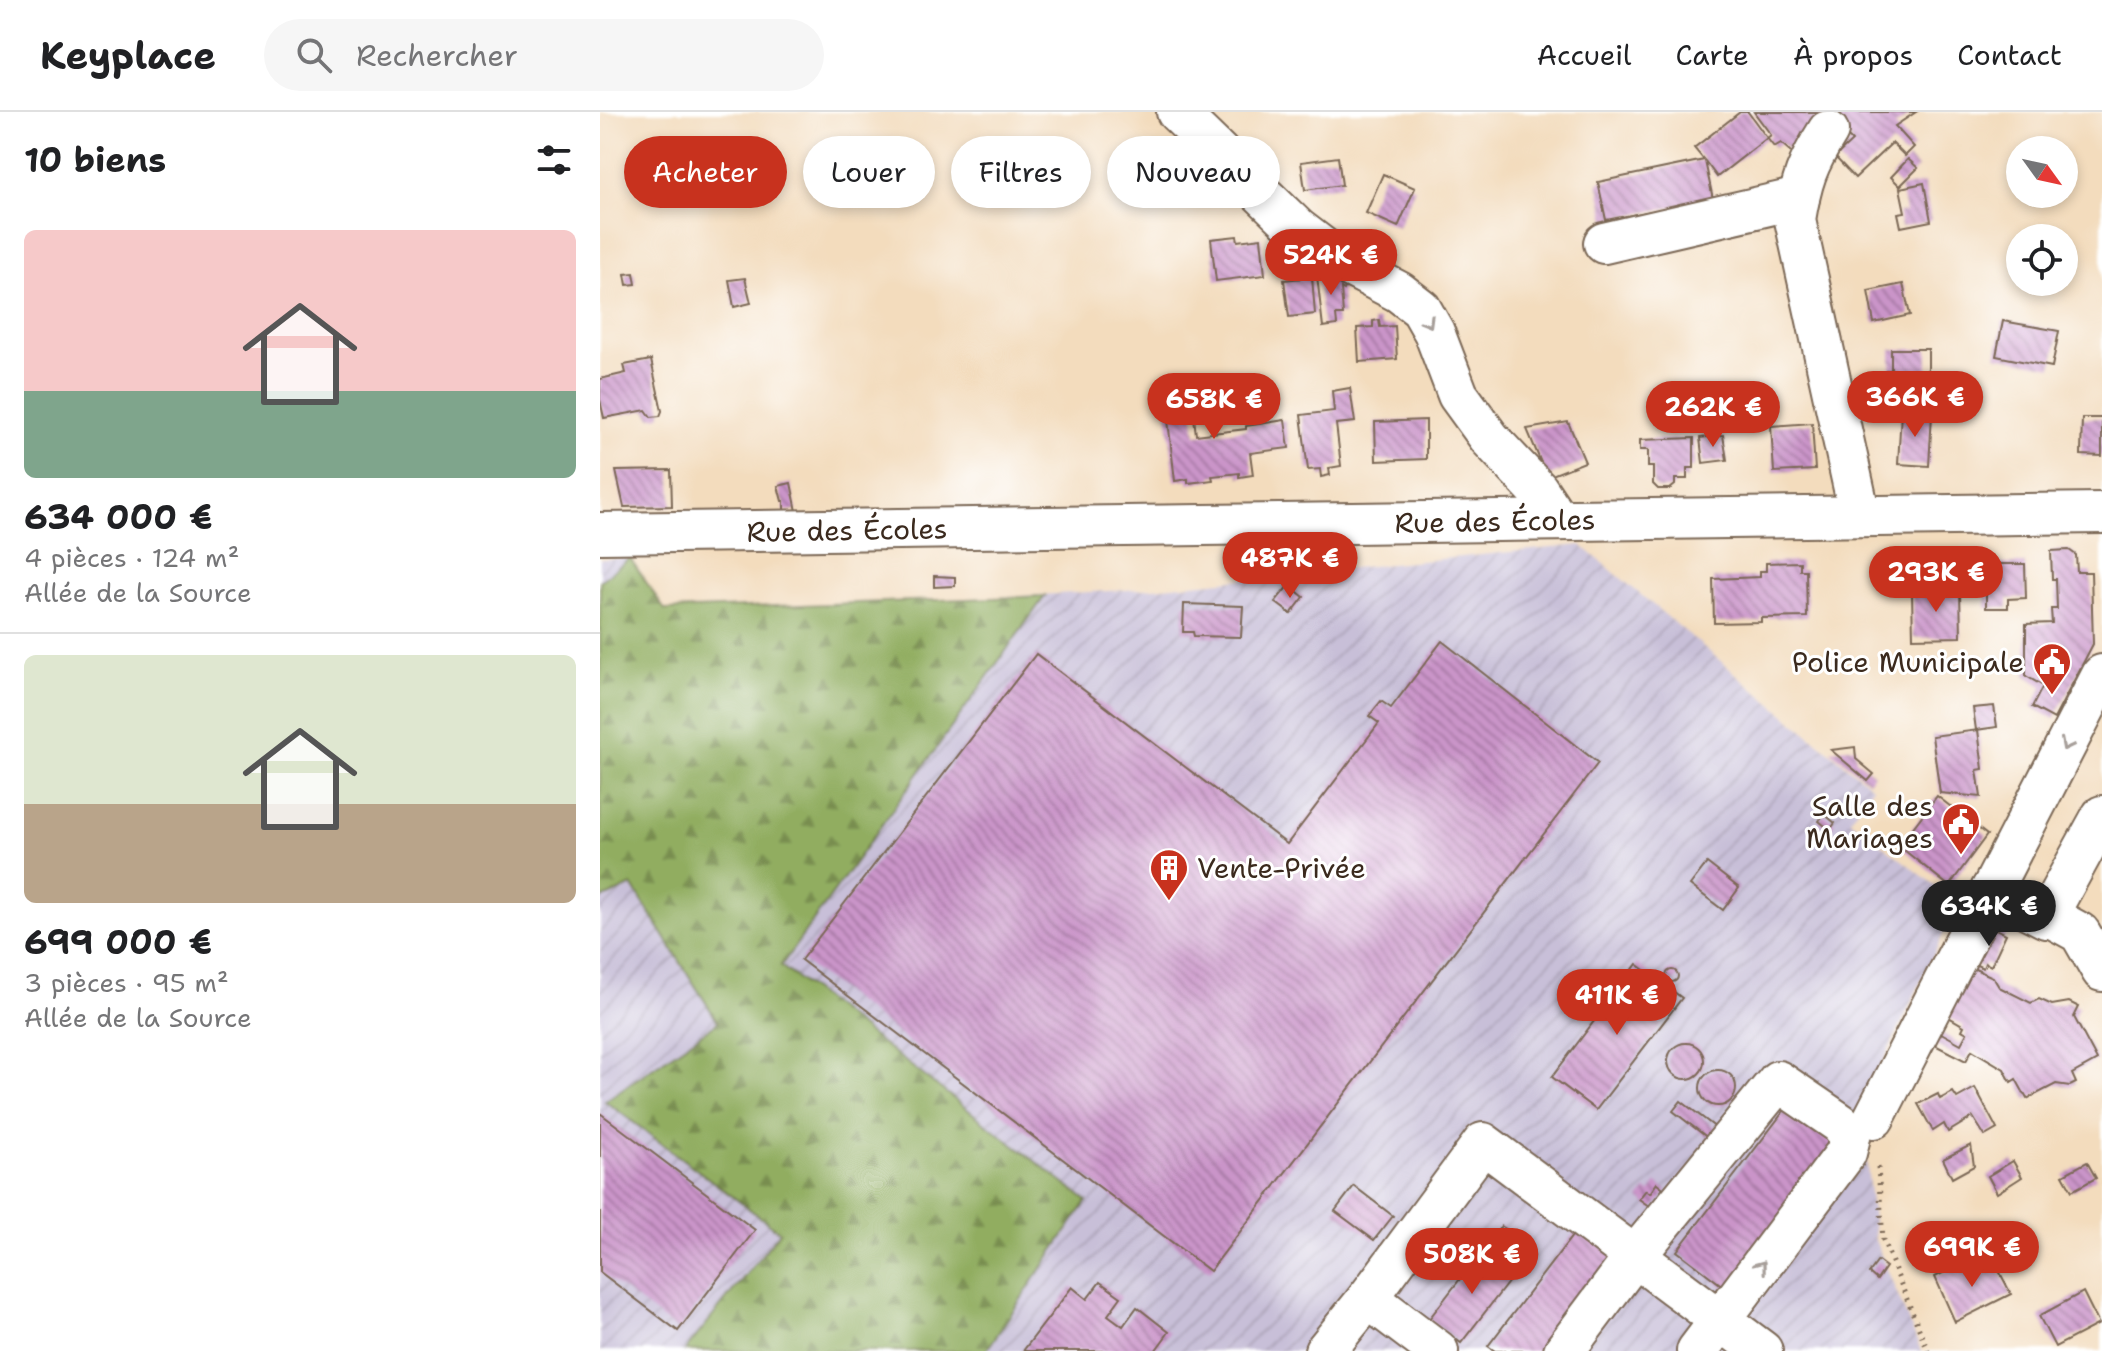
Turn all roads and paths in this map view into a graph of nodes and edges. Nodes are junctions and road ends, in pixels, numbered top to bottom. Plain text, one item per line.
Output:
1 (1177, 112) edge
2 (1828, 131) dead end
3 (1799, 198) junction
4 (1604, 243) dead end
5 (2102, 513) edge
6 (1860, 516) junction
7 (1558, 520) junction
8 (600, 533) edge
9 (2102, 675) edge
10 (2102, 816) edge
11 (1991, 890) junction
12 (2047, 915) junction
13 (2102, 971) edge
14 (1862, 1128) junction
15 (1636, 1255) junction
16 (1368, 1298) junction
17 (1720, 1320) junction
18 (1325, 1351) edge
19 (1438, 1351) edge
20 (1564, 1351) edge
21 (1697, 1351) edge
22 (1762, 1351) edge
23 (1928, 1351) edge

1 -> 7 street
2 - 3 street
3 - 4 street
3 - 6 street
5 - 6 street, Rue des Écoles
6 - 7 street, Rue des Écoles
7 - 8 street, Rue des Écoles
9 -> 11 street
10 - 12 street
11 - 12 street
11 - 14 street
12 - 13 street
14 - 15 street
17 -> 14 street
14 - 23 path
15 - 16 street
15 - 17 street
15 - 20 street
16 - 18 street
16 - 19 street
17 - 21 street
17 - 22 street

